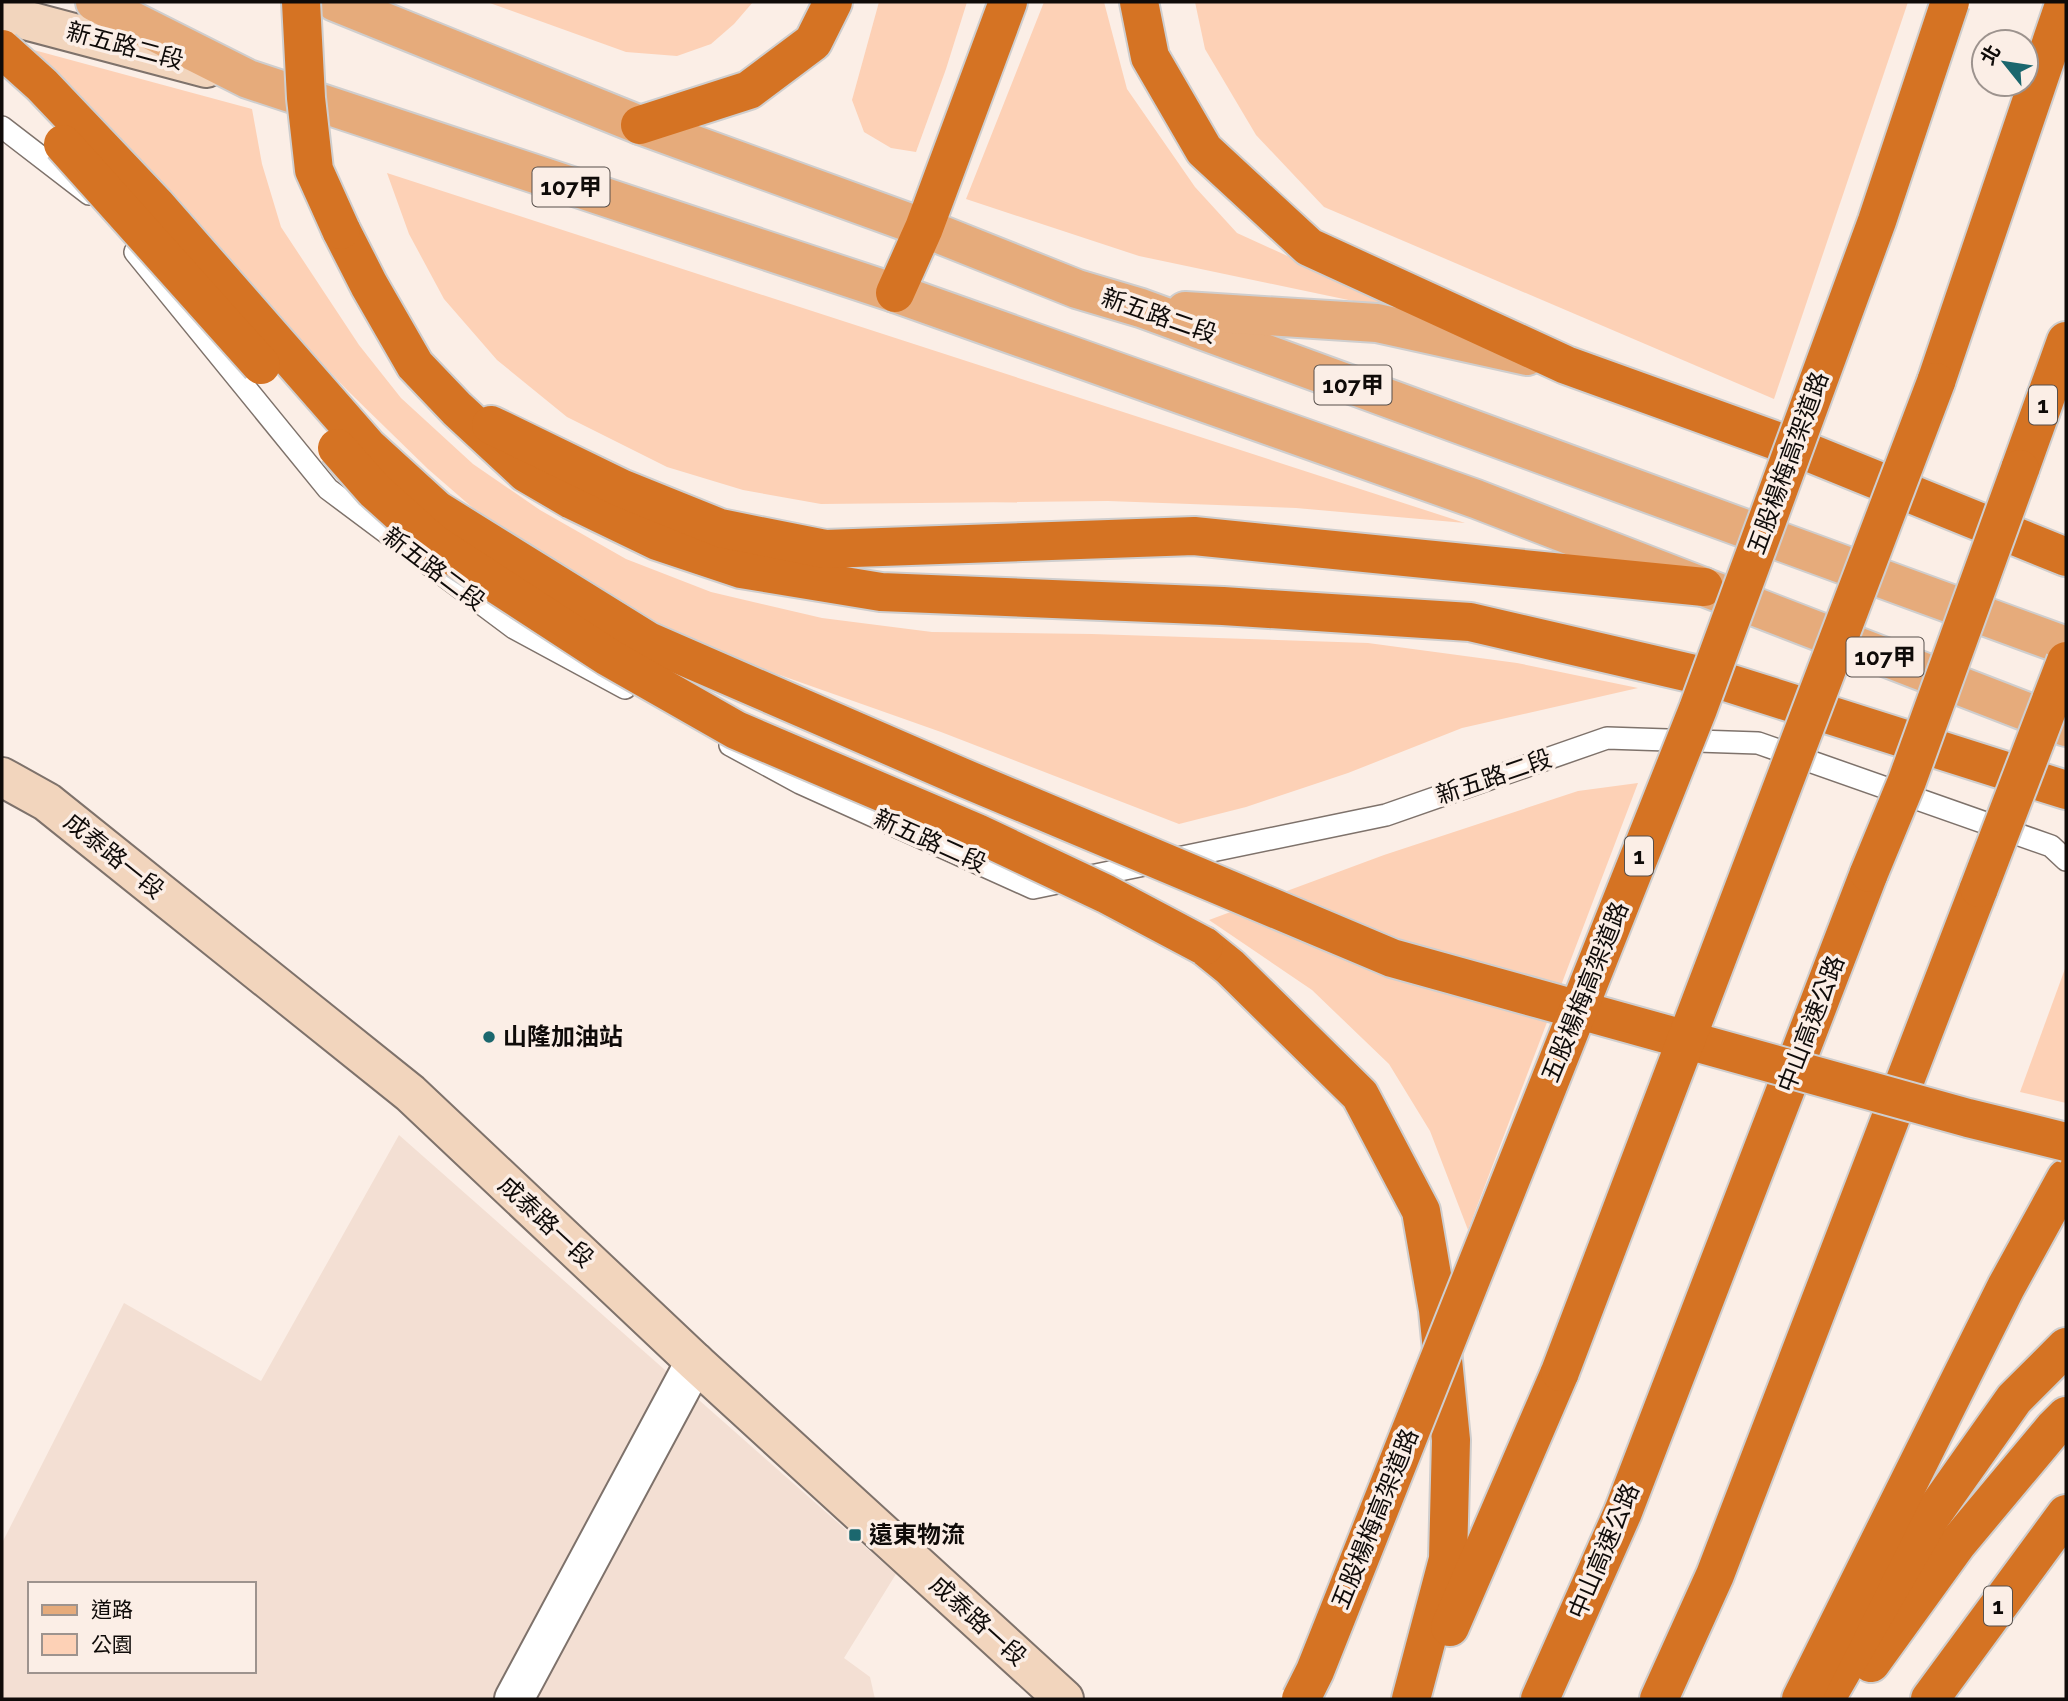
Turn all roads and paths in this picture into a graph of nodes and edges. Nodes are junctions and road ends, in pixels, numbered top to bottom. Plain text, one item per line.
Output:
1 (95, 2) edge
2 (301, 2) edge
3 (335, 2) edge
4 (833, 2) edge
5 (1008, 2) edge
6 (1139, 2) edge
7 (1950, 2) edge
8 (2065, 2) edge
9 (2, 14) edge
10 (2, 49) edge
11 (2, 78) edge
12 (248, 79) junction
13 (640, 125) junction
14 (2, 127) edge
15 (924, 228) junction
16 (895, 293) junction
17 (1141, 308) junction
18 (2066, 341) edge
19 (1566, 365) junction
20 (457, 409) junction
21 (2066, 557) edge
22 (1704, 587) junction
23 (2066, 646) edge
24 (2066, 662) edge
25 (2066, 727) edge
26 (2, 777) edge
27 (2066, 790) edge
28 (2066, 860) edge
29 (2066, 1142) edge
30 (2066, 1178) edge
31 (2066, 1347) edge
32 (695, 1362) junction
33 (2066, 1416) edge
34 (2066, 1514) edge
35 (514, 1699) edge
36 (1065, 1699) edge
37 (1301, 1699) edge
38 (1410, 1699) edge
39 (1419, 1699) edge
40 (1539, 1699) edge
41 (1659, 1699) edge
42 (1801, 1699) edge
43 (1826, 1699) edge
44 (1846, 1699) edge
45 (1930, 1699) edge

1 - 12 main road, 新五路二段 / 107甲
2 - 20 highway, bridge
3 - 13 main road, 新五路二段 / 107甲
4 - 13 highway
5 - 15 highway
6 - 19 highway
7 - 37 highway, 五股楊梅高架道路 / 1, bridge
8 - 39 highway, bridge
9 - 12 main road, 新五路二段 / 107甲
10 - 29 highway, bridge
11 - 38 highway, bridge
12 - 16 main road, 新五路二段 / 107甲
13 - 15 main road, 新五路二段 / 107甲
14 - 28 lane, 新五路二段
15 - 16 highway
15 - 17 main road, 新五路二段 / 107甲
16 - 22 main road, 新五路二段 / 107甲
17 - 19 main road
17 - 23 main road, 新五路二段 / 107甲
18 - 40 highway, 中山高速公路 / 1, bridge
19 - 21 highway
20 - 22 highway
20 - 27 highway
22 - 25 main road, 新五路二段 / 107甲
24 - 41 highway, bridge
26 - 32 main road, 成泰路一段
30 - 42 highway
31 - 43 highway
32 - 35 street
32 - 36 main road, 成泰路一段
33 - 44 highway
34 - 45 highway, 1

